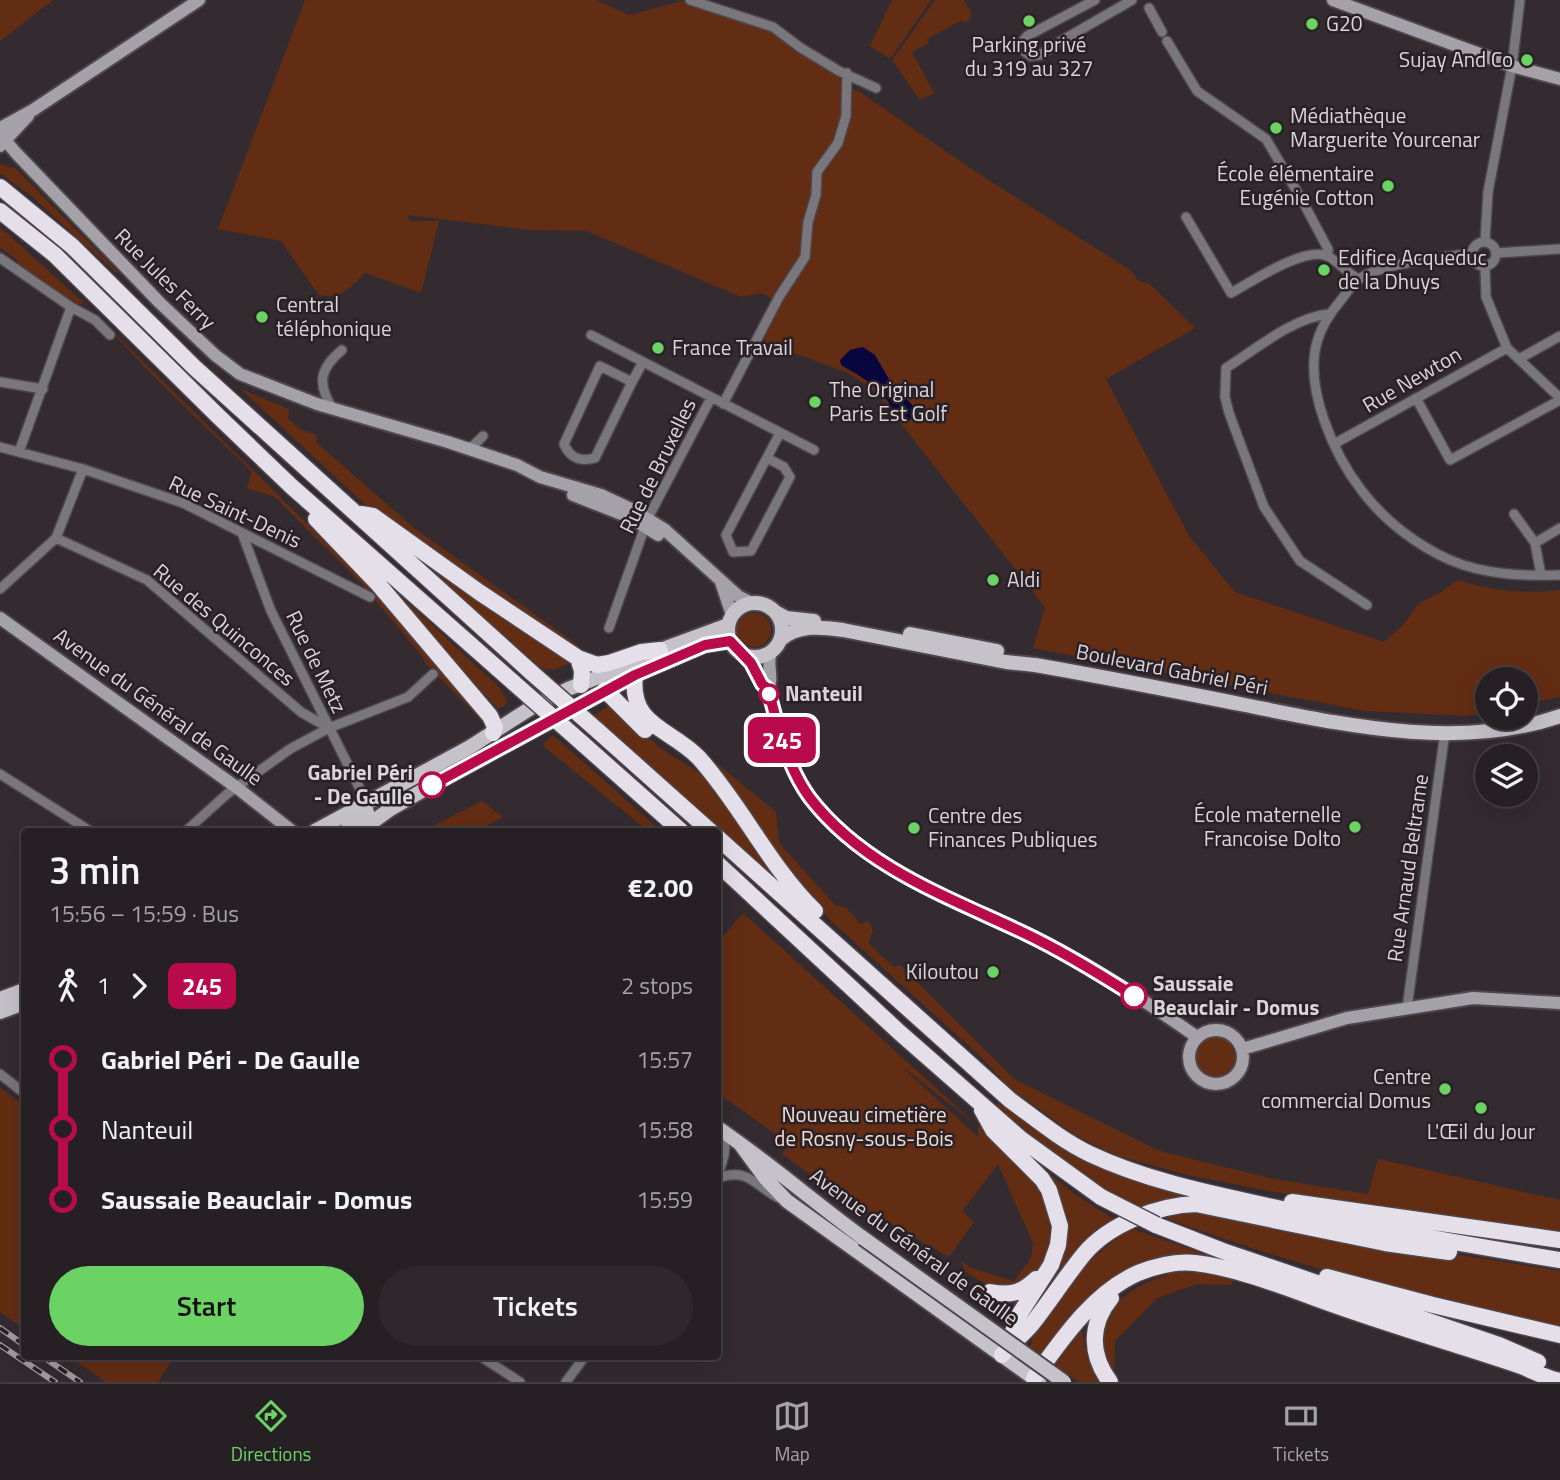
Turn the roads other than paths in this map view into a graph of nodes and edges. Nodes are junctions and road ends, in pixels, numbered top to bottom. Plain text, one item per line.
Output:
1 (198, 0) edge
2 (690, 0) edge
3 (1096, 0) edge
4 (1132, 0) edge
5 (1333, 0) edge
6 (1520, 0) edge
7 (1352, 3) edge
8 (1149, 8) dead end
9 (1162, 32) dead end
10 (1167, 41) dead end
11 (1512, 66) junction
12 (847, 74) junction
13 (1560, 79) edge
14 (876, 88) dead end
15 (1, 137) edge
16 (0, 187) edge
17 (0, 211) edge
18 (1186, 217) dead end
19 (1485, 241) junction
20 (1560, 249) edge
21 (1471, 253) junction
22 (1496, 253) junction
23 (1328, 256) junction
24 (0, 258) edge
25 (1485, 266) junction
26 (1358, 279) junction
27 (71, 307) junction
28 (1329, 314) junction
29 (110, 335) dead end
30 (592, 335) dead end
31 (1560, 336) edge
32 (1507, 348) junction
33 (342, 350) dead end
34 (1519, 359) junction
35 (643, 362) junction
36 (0, 382) edge
37 (632, 382) junction
38 (43, 389) junction
39 (711, 398) junction
40 (1416, 398) junction
41 (1560, 399) edge
42 (723, 404) junction
43 (333, 409) junction
44 (780, 433) junction
45 (1334, 444) junction
46 (0, 447) edge
47 (814, 450) dead end
48 (19, 452) junction
49 (767, 458) junction
50 (83, 469) junction
51 (291, 486) junction
52 (354, 513) junction
53 (1514, 514) dead end
54 (647, 523) junction
55 (1560, 528) edge
56 (242, 533) junction
57 (56, 538) junction
58 (1535, 543) junction
59 (1541, 575) junction
60 (1560, 575) edge
61 (721, 582) junction
62 (0, 589) edge
63 (370, 597) dead end
64 (751, 603) junction
65 (1367, 605) dead end
66 (775, 612) junction
67 (0, 618) edge
68 (730, 620) junction
69 (609, 628) dead end
70 (735, 646) junction
71 (776, 646) junction
72 (660, 650) junction
73 (578, 658) junction
74 (433, 674) dead end
75 (635, 675) junction
76 (581, 685) junction
77 (768, 689) junction
78 (605, 691) junction
79 (1560, 707) edge
80 (568, 710) junction
81 (1538, 713) edge
82 (1560, 716) edge
83 (1475, 724) edge
84 (329, 728) junction
85 (500, 729) junction
86 (526, 732) junction
87 (1445, 732) junction
88 (450, 758) junction
89 (706, 767) junction
90 (0, 774) edge
91 (236, 787) junction
92 (368, 803) junction
93 (375, 827) edge
94 (85, 828) edge
95 (189, 828) edge
96 (288, 828) edge
97 (322, 828) edge
98 (349, 828) edge
99 (678, 828) edge
100 (707, 828) edge
101 (721, 841) edge
102 (721, 867) edge
103 (885, 987) junction
104 (21, 991) edge
105 (0, 999) edge
106 (1560, 1003) edge
107 (21, 1004) edge
108 (1407, 1007) junction
109 (0, 1012) edge
110 (1197, 1037) junction
111 (1242, 1049) junction
112 (0, 1074) edge
113 (21, 1091) edge
114 (976, 1099) junction
115 (722, 1131) edge
116 (741, 1145) junction
117 (721, 1166) edge
118 (721, 1175) edge
119 (1221, 1196) junction
120 (787, 1201) junction
121 (1560, 1240) edge
122 (1223, 1251) junction
123 (1560, 1260) edge
124 (1051, 1265) junction
125 (1124, 1282) junction
126 (990, 1292) dead end
127 (1560, 1335) edge
128 (1005, 1351) junction
129 (486, 1360) edge
130 (582, 1360) edge
131 (1560, 1379) edge
132 (1037, 1380) edge
133 (520, 1382) edge
134 (566, 1382) edge
135 (1064, 1382) edge
136 (1110, 1382) edge

1 - 15 street
2 - 12 street
3 - 4 street
5 - 7 street
6 - 11 street
7 - 11 street
8 - 9 street
10 - 23 street
11 - 13 street
11 - 19 street
12 - 14 street
12 - 42 street
15 - 43 street, Rue Jules Ferry
16 - 52 highway
17 - 51 highway
18 - 23 street
19 - 21 street
19 - 22 street
20 - 22 street
21 - 25 street
21 - 26 street
22 - 25 street
23 - 26 street
24 - 27 street
25 - 32 street
26 - 28 street
27 - 29 street
27 - 38 street
28 - 45 street
28 - 65 street
30 - 35 street
31 - 34 street
32 - 34 street
32 - 40 street, Rue Newton
33 - 43 street
34 - 41 street
35 - 37 street
35 - 39 street
36 - 38 street
37 - 37 street
38 - 48 street
39 - 42 street
39 - 54 street, Rue de Bruxelles
40 - 41 street
40 - 45 street, Rue Newton
42 - 44 street
43 - 54 street, Rue Jules Ferry
43 - 54 street, Rue Jules Ferry
44 - 47 street
44 - 49 street
45 - 59 street
46 - 48 street, Rue Saint-Denis
48 - 50 street, Rue Saint-Denis
49 - 49 street
50 - 56 street, Rue Saint-Denis
50 - 57 street
51 - 85 highway
51 - 99 highway, bridge
52 - 73 highway
52 - 100 highway, bridge
53 - 58 street
54 - 61 street, Rue Jules Ferry
54 - 69 street, Rue de Bruxelles
55 - 58 street
56 - 63 street, Rue Saint-Denis
56 - 84 street, Rue de Metz
57 - 62 street
57 - 84 street, Rue des Quinconces
58 - 59 street
59 - 60 street
61 - 64 street, Rue Jules Ferry
61 - 68 street, Rue Jules Ferry
64 - 66 main road
64 - 68 main road
66 - 71 main road
66 - 83 main road, Boulevard Gabriel Péri
67 - 91 street, Avenue du Général de Gaulle
68 - 70 main road
68 - 72 main road
70 - 71 main road
70 - 75 main road
70 - 77 street
71 - 77 street
71 - 87 main road, Boulevard Gabriel Péri
72 - 73 highway
72 - 76 main road
73 - 76 highway
74 - 84 street
75 - 78 main road
75 - 89 highway
76 - 78 main road
76 - 80 main road
76 - 85 main road
77 - 110 street
78 - 80 main road
78 - 89 highway
79 - 81 main road
80 - 86 main road
82 - 87 main road, Boulevard Gabriel Péri
84 - 91 street
84 - 92 street, Rue de Metz
85 - 86 main road
85 - 88 main road
86 - 93 main road
87 - 108 street, Rue Arnaud Beltrame
88 - 92 main road
88 - 98 main road
89 - 103 highway
90 - 94 street
91 - 95 street
91 - 96 street, Avenue du Général de Gaulle
92 - 97 main road
101 - 103 highway
102 - 114 highway
103 - 119 highway
104 - 105 main road
106 - 108 street
107 - 109 main road
108 - 111 street
110 - 111 street
110 - 111 street
112 - 113 street
114 - 122 highway, bridge
114 - 124 highway
115 - 116 main road, Avenue du Général de Gaulle
115 - 117 street
116 - 120 main road, Avenue du Général de Gaulle
116 - 135 main road, Avenue du Général de Gaulle, bridge
118 - 120 street
119 - 121 highway
119 - 123 highway
120 - 128 main road, Avenue du Général de Gaulle
122 - 127 highway
122 - 131 highway
123 - 128 highway
124 - 126 highway
124 - 128 highway
125 - 131 highway
125 - 132 highway
125 - 136 highway
128 - 132 main road, Avenue du Général de Gaulle
129 - 133 street
130 - 134 street

